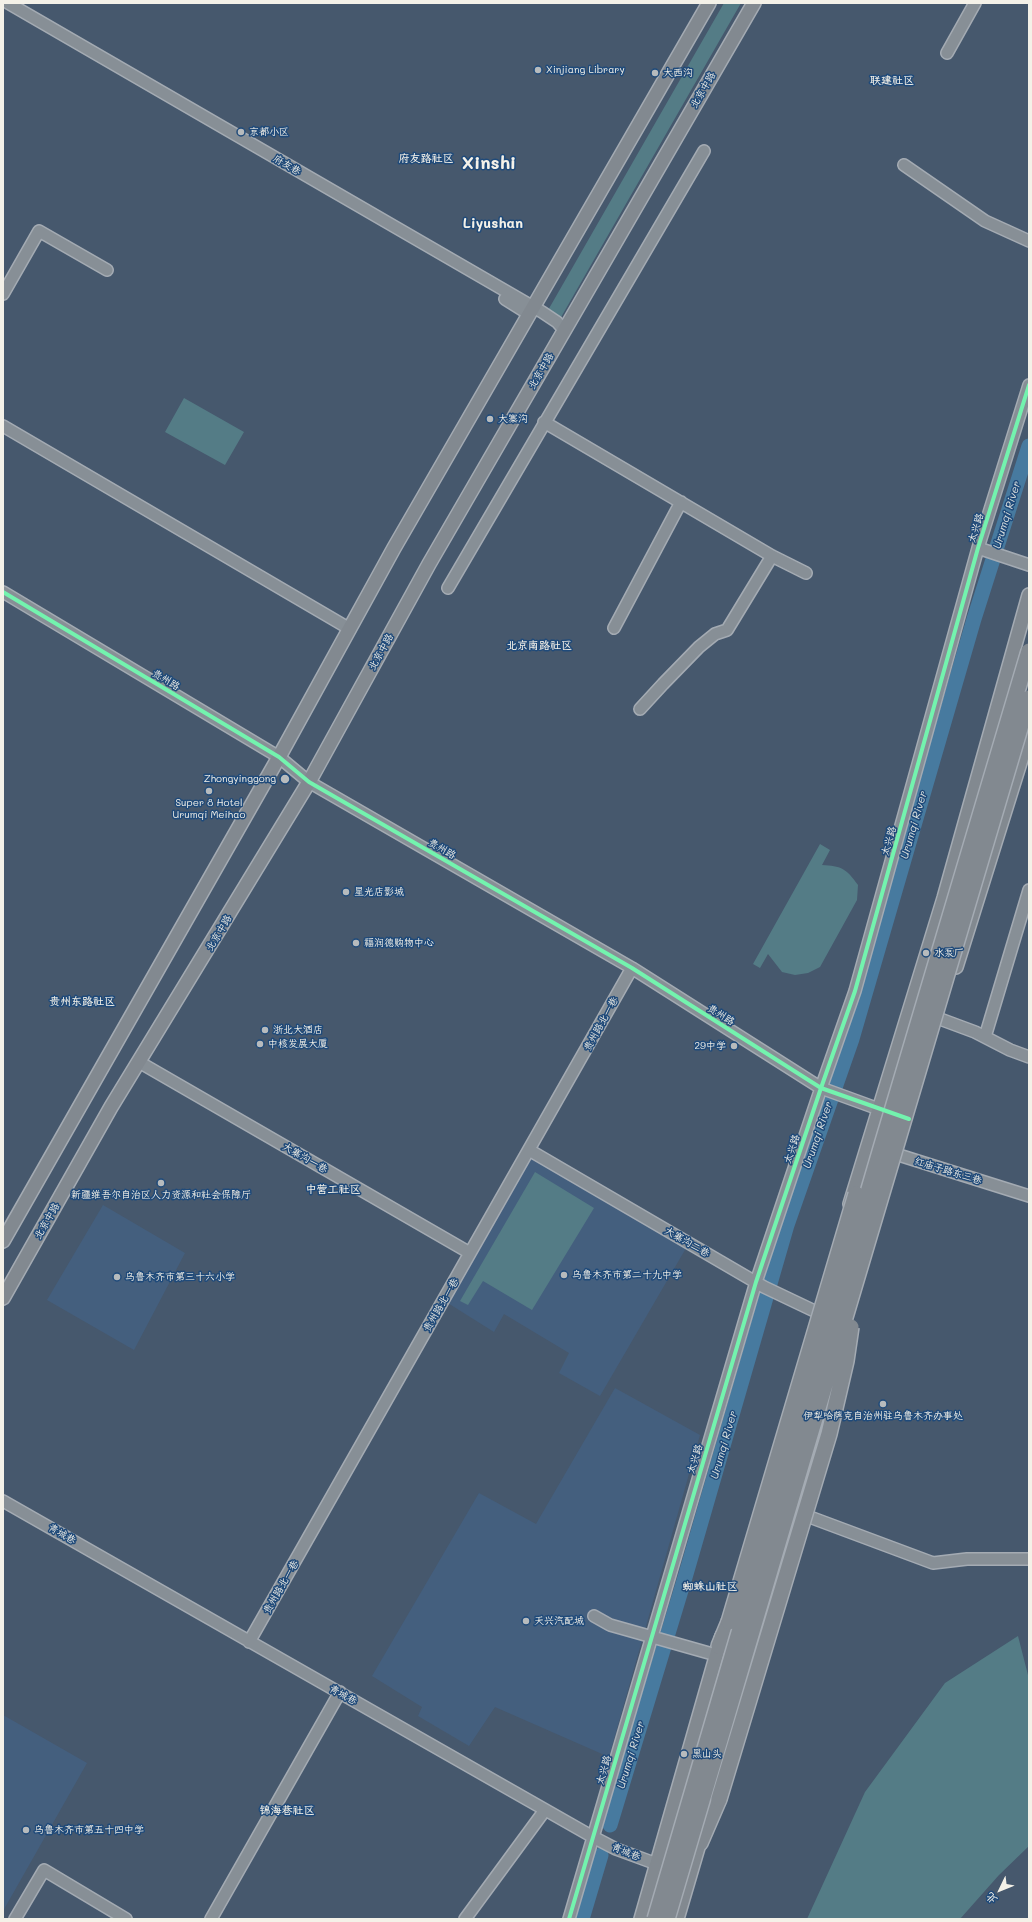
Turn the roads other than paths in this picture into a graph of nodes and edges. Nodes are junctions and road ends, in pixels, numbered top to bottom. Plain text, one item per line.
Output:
1 (8, 3) edge
2 (709, 3) edge
3 (754, 3) edge
4 (976, 3) edge
5 (3, 7) edge
6 (947, 53) dead end
7 (704, 151) dead end
8 (904, 165) dead end
9 (1029, 241) edge
10 (107, 270) dead end
11 (3, 294) edge
12 (531, 310) junction
13 (564, 330) junction
14 (1029, 385) edge
15 (544, 422) junction
16 (3, 426) edge
17 (681, 502) junction
18 (980, 549) junction
19 (772, 556) junction
20 (1029, 565) edge
21 (806, 574) dead end
22 (448, 588) dead end
23 (4, 595) edge
24 (1029, 595) edge
25 (614, 628) dead end
26 (350, 629) junction
27 (1029, 651) edge
28 (1029, 698) edge
29 (640, 709) dead end
30 (1029, 734) edge
31 (279, 757) junction
32 (309, 782) junction
33 (1029, 890) edge
34 (632, 968) junction
35 (940, 1019) junction
36 (985, 1037) junction
37 (1029, 1056) edge
38 (139, 1062) junction
39 (823, 1088) junction
40 (879, 1109) junction
41 (909, 1119) junction
42 (874, 1147) junction
43 (529, 1150) junction
44 (897, 1155) junction
45 (1029, 1196) edge
46 (3, 1241) edge
47 (470, 1253) junction
48 (857, 1281) junction
49 (764, 1287) junction
50 (3, 1298) edge
51 (818, 1314) junction
52 (848, 1325) junction
53 (3, 1501) edge
54 (798, 1512) junction
55 (1029, 1559) edge
56 (594, 1616) dead end
57 (654, 1638) junction
58 (249, 1642) junction
59 (717, 1650) junction
60 (340, 1692) junction
61 (545, 1810) junction
62 (593, 1837) junction
63 (700, 1843) junction
64 (657, 1864) junction
65 (690, 1874) junction
66 (15, 1919) edge
67 (126, 1919) edge
68 (211, 1919) edge
69 (465, 1919) edge
70 (569, 1919) edge
71 (641, 1919) edge
72 (655, 1919) edge
73 (667, 1919) edge
74 (677, 1919) edge

1 - 12 street, 府友巷
2 - 12 main road
3 - 13 main road, 北京中路
4 - 6 street
5 - 12 street, 府友巷
7 - 15 street
8 - 9 street
10 - 11 street
12 - 13 street, 府友巷
12 - 26 main road
13 - 32 main road, 北京中路
14 - 18 street, 太兴路
15 - 17 street
15 - 22 street
16 - 26 street
17 - 19 street
17 - 25 street
18 - 20 street
18 - 39 street, 太兴路
19 - 21 street
19 - 29 street
23 - 31 street, 贵州路
24 - 40 main road
26 - 31 main road
27 - 42 highway, bridge
28 - 48 highway, bridge
30 - 35 main road
31 - 32 street, 贵州路
31 - 46 main road
32 - 34 street, 贵州路
32 - 38 main road, 北京中路
33 - 36 street
34 - 39 street, 贵州路
34 - 43 street, 贵州路北一巷
35 - 36 street
35 - 41 main road
36 - 37 street
38 - 47 street, 大寨沟一巷
38 - 50 main road, 北京中路
39 - 40 street, 贵州路
39 - 49 street, 太兴路
40 - 41 street, 贵州路
40 - 42 main road
41 - 44 main road
42 - 44 street, 红庙子路东三巷
42 - 51 main road
42 - 59 highway, bridge
42 - 72 highway, bridge
43 - 47 street, 贵州路北一巷
43 - 49 street, 大寨沟二巷
44 - 45 street, 红庙子路东三巷
44 - 52 main road
47 - 58 street, 贵州路北一巷
48 - 63 highway, bridge
48 - 73 highway, bridge
49 - 51 street, 大寨沟二巷
49 - 57 street, 太兴路
51 - 52 street, 大寨沟二巷
51 - 59 main road
52 - 54 main road
53 - 58 street, 青城巷
54 - 55 street
54 - 63 main road
56 - 57 street
57 - 59 street
57 - 62 street, 太兴路
58 - 60 street, 青城巷
59 - 64 main road
60 - 61 street, 青城巷
60 - 68 street
61 - 62 street, 青城巷
61 - 69 street
62 - 64 street, 青城巷
62 - 70 street, 太兴路
63 - 65 main road
64 - 65 street, 青城巷
64 - 71 main road
65 - 74 main road
66 - 67 street

